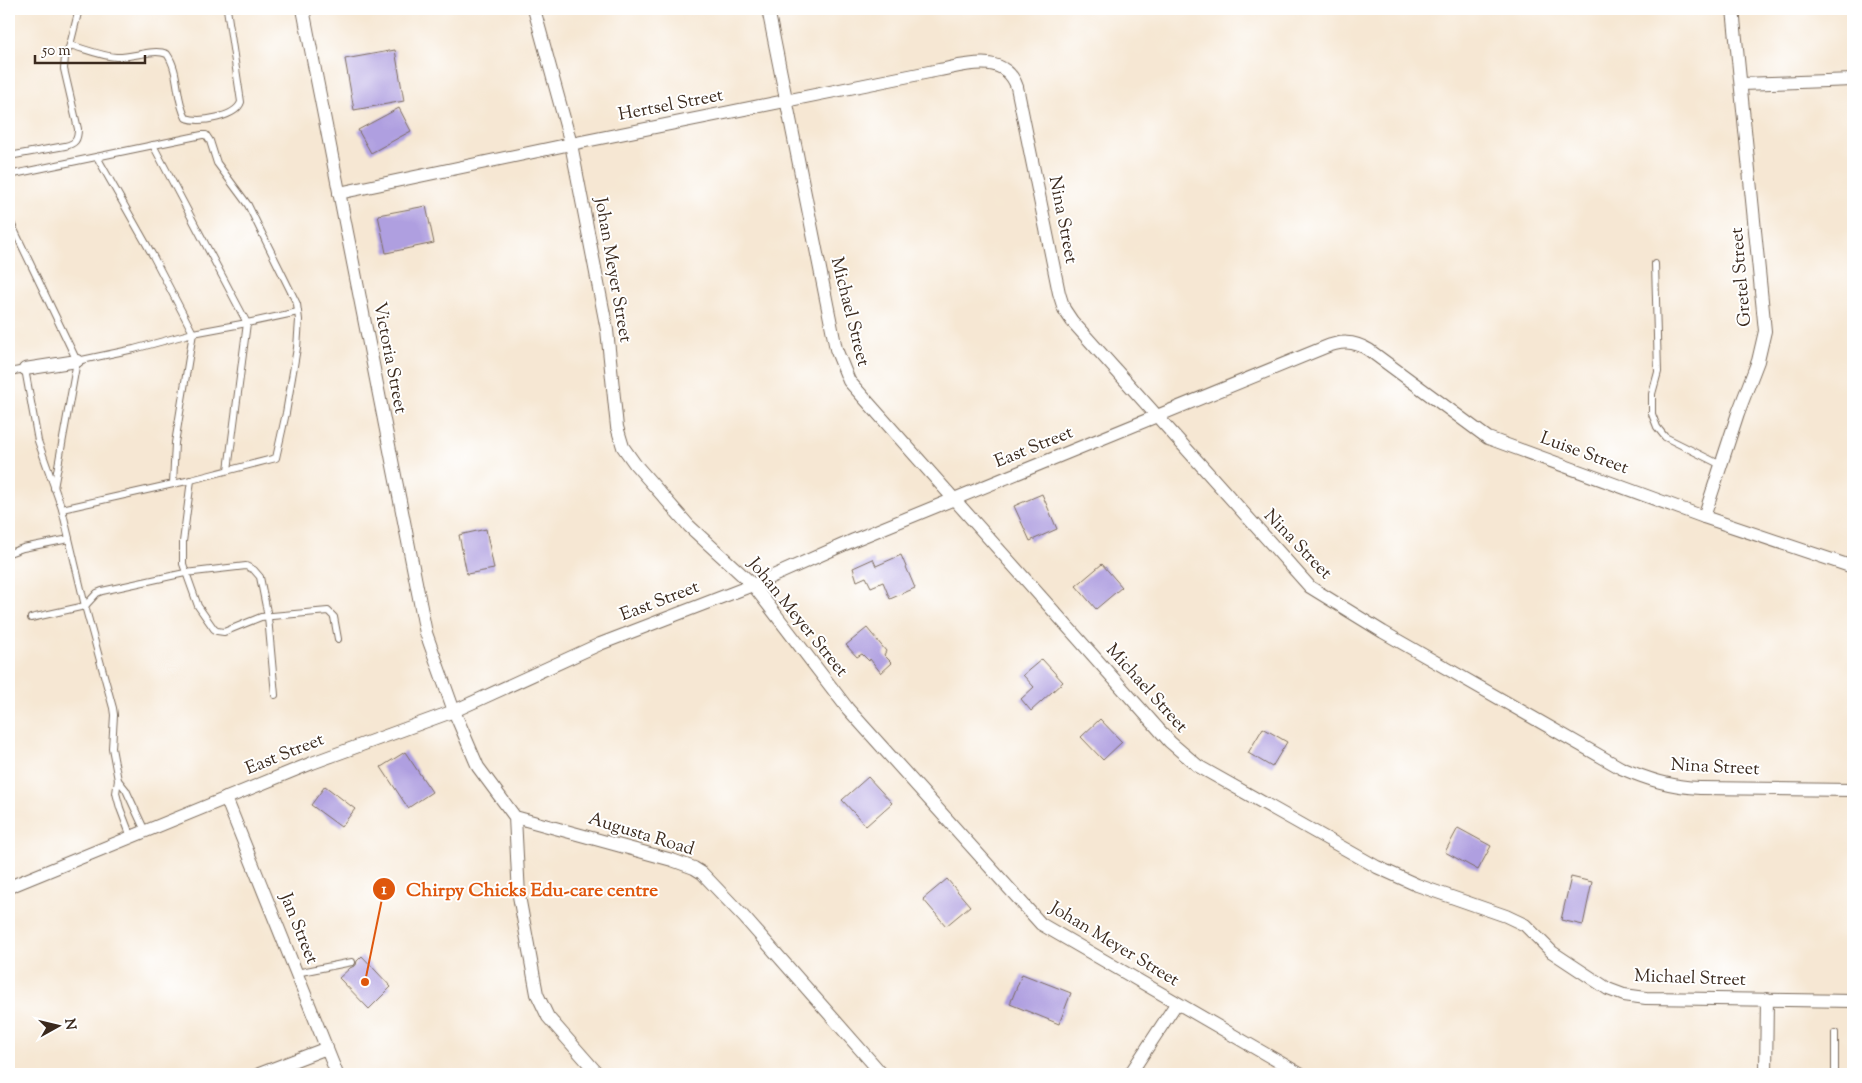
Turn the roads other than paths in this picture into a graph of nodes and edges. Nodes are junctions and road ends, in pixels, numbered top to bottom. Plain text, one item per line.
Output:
1 (78, 9) edge
2 (227, 9) edge
3 (304, 9) edge
4 (534, 9) edge
5 (768, 9) edge
6 (1733, 9) edge
7 (70, 45) junction
8 (1010, 73) joint
9 (1853, 80) edge
10 (1741, 84) junction
11 (787, 101) junction
12 (571, 144) junction
13 (153, 145) junction
14 (9, 156) edge
15 (97, 157) junction
16 (9, 175) edge
17 (339, 193) junction
18 (9, 219) edge
19 (1655, 264) dead end
20 (298, 312) junction
21 (247, 323) junction
22 (193, 333) junction
23 (1323, 348) joint
24 (77, 360) junction
25 (25, 369) junction
26 (9, 372) edge
27 (1157, 417) junction
28 (1721, 465) junction
29 (228, 470) junction
30 (191, 480) junction
31 (173, 484) junction
32 (54, 488) junction
33 (954, 500) junction
34 (62, 509) junction
35 (1704, 517) junction
36 (69, 539) junction
37 (9, 553) edge
38 (1853, 568) edge
39 (185, 573) junction
40 (753, 586) junction
41 (85, 606) junction
42 (31, 618) dead end
43 (268, 618) junction
44 (338, 640) dead end
45 (275, 695) dead end
46 (454, 711) junction
47 (118, 780) junction
48 (1853, 790) edge
49 (226, 798) junction
50 (515, 817) junction
51 (145, 831) junction
52 (131, 837) junction
53 (9, 887) edge
54 (352, 962) dead end
55 (296, 973) junction
56 (1767, 999) junction
57 (1853, 1001) edge
58 (1176, 1004) junction
59 (1835, 1033) dead end
60 (327, 1048) junction
61 (259, 1074) edge
62 (338, 1074) edge
63 (598, 1074) edge
64 (882, 1074) edge
65 (1130, 1074) edge
66 (1300, 1074) edge
67 (1766, 1074) edge
68 (1835, 1074) edge

1 - 7 lane
2 - 7 lane
3 - 17 street, Victoria Street
4 - 12 street, Johan Meyer Street
5 - 11 street, Michael Street
6 - 10 street, Gretel Street
7 - 14 lane
8 - 11 street, Hertsel Street
8 - 27 street, Nina Street
9 - 10 street
10 - 28 street, Gretel Street
11 - 12 street, Hertsel Street
11 - 33 street, Michael Street
12 - 17 street, Hertsel Street
12 - 40 street, Johan Meyer Street
13 - 15 lane
13 - 20 lane
13 - 21 lane
15 - 16 lane
15 - 22 lane
17 - 46 street, Victoria Street
18 - 24 lane
19 - 28 lane
20 - 21 lane
20 - 29 lane
21 - 22 lane
21 - 29 lane
22 - 24 lane
22 - 31 lane
23 - 27 street, East Street
23 - 35 street, Luise Street
24 - 25 street
24 - 32 lane
25 - 26 lane
25 - 32 lane
27 - 33 street, East Street
27 - 48 street, Nina Street
28 - 35 street, Gretel Street
29 - 30 lane
30 - 31 lane
30 - 39 lane
31 - 34 lane
32 - 34 lane
33 - 40 street, East Street
33 - 56 street, Michael Street
34 - 36 lane
35 - 38 street, Luise Street
36 - 37 lane
36 - 41 lane
39 - 41 lane
39 - 43 lane
39 - 43 lane
40 - 46 street, East Street
40 - 58 street, Johan Meyer Street
41 - 42 lane
41 - 47 lane
43 - 44 lane
43 - 45 lane
46 - 49 street, East Street
46 - 50 street
47 - 51 lane
47 - 52 lane
49 - 51 street, East Street
49 - 55 street, Jan Street
50 - 63 street
50 - 64 street, Augusta Road
51 - 52 street, East Street
52 - 53 street, East Street
54 - 55 lane
55 - 60 street, Jan Street
56 - 57 street, Michael Street
56 - 67 street
58 - 65 street
58 - 66 street, Johan Meyer Street
59 - 68 lane
60 - 61 street
60 - 62 street, Jan Street

